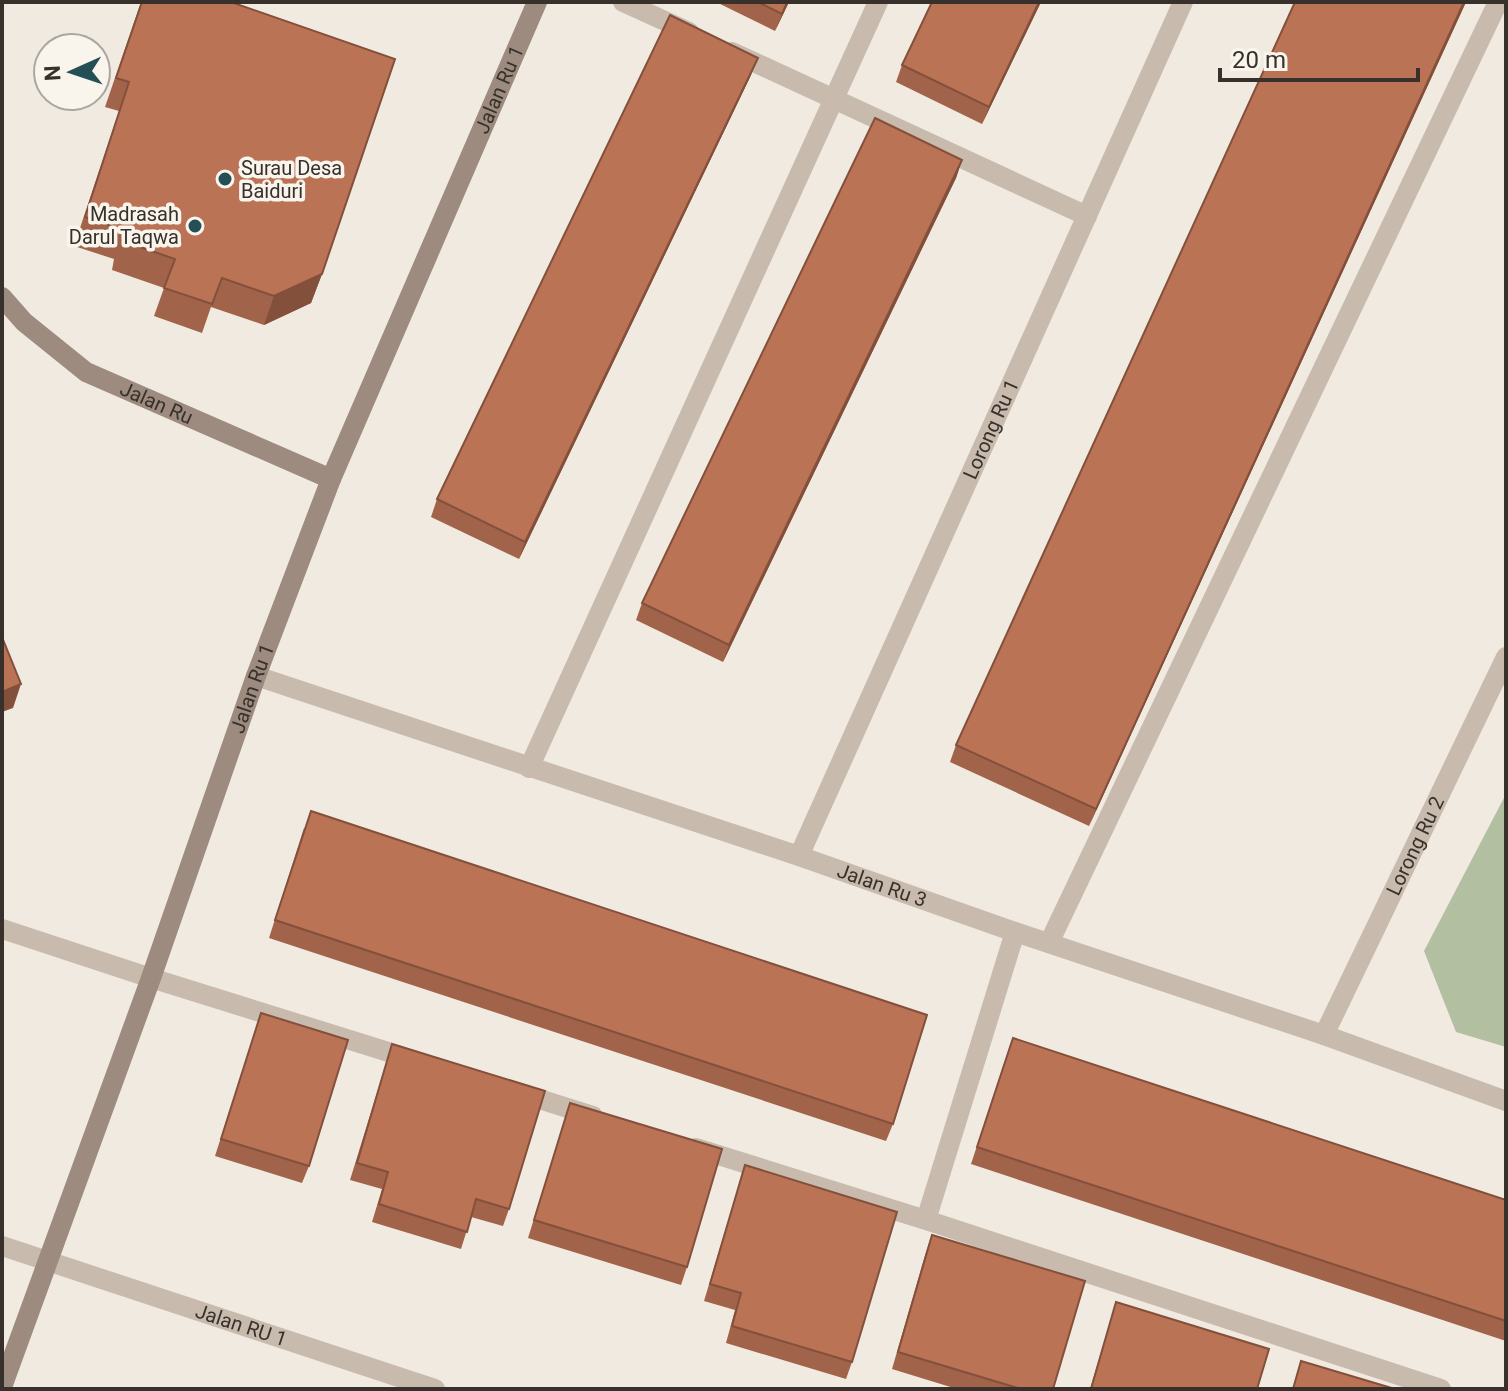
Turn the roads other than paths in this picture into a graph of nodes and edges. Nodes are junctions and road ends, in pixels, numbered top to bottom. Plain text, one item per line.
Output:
1 (537, 2) edge
2 (623, 2) edge
3 (878, 2) edge
4 (1183, 2) edge
5 (1498, 2) edge
6 (834, 99) junction
7 (1087, 216) junction
8 (2, 297) edge
9 (331, 479) junction
10 (1506, 657) edge
11 (256, 676) junction
12 (529, 768) junction
13 (799, 856) junction
14 (2, 929) edge
15 (1015, 932) junction
16 (1049, 943) junction
17 (151, 978) junction
18 (1324, 1035) junction
19 (440, 1068) edge
20 (500, 1087) edge
21 (1506, 1101) edge
22 (607, 1120) edge
23 (683, 1144) edge
24 (926, 1220) junction
25 (2, 1246) edge
26 (47, 1262) junction
27 (2, 1387) edge
28 (435, 1389) edge
29 (1441, 1389) edge

1 - 9 street, Jalan Ru 1
2 - 6 street
3 - 6 street
4 - 7 street, Lorong Ru 1
5 - 16 street
6 - 7 street
6 - 12 street
7 - 13 street, Lorong Ru 1
8 - 9 street, Jalan Ru
9 - 11 street, Jalan Ru 1
10 - 18 street, Lorong Ru 2
11 - 12 street, Jalan Ru 3
11 - 17 street, Jalan Ru 1
12 - 13 street, Jalan Ru 3
13 - 15 street, Jalan Ru 3
14 - 17 street
15 - 16 street, Jalan Ru 3
15 - 24 street
16 - 18 street, Jalan Ru 3
17 - 19 street
17 - 26 street, Jalan Ru 1
18 - 21 street, Jalan Ru 3
20 - 22 street
23 - 24 street
24 - 29 street
25 - 26 street, Jalan RU 1
26 - 27 street, Jalan Ru 1
26 - 28 street, Jalan RU 1

